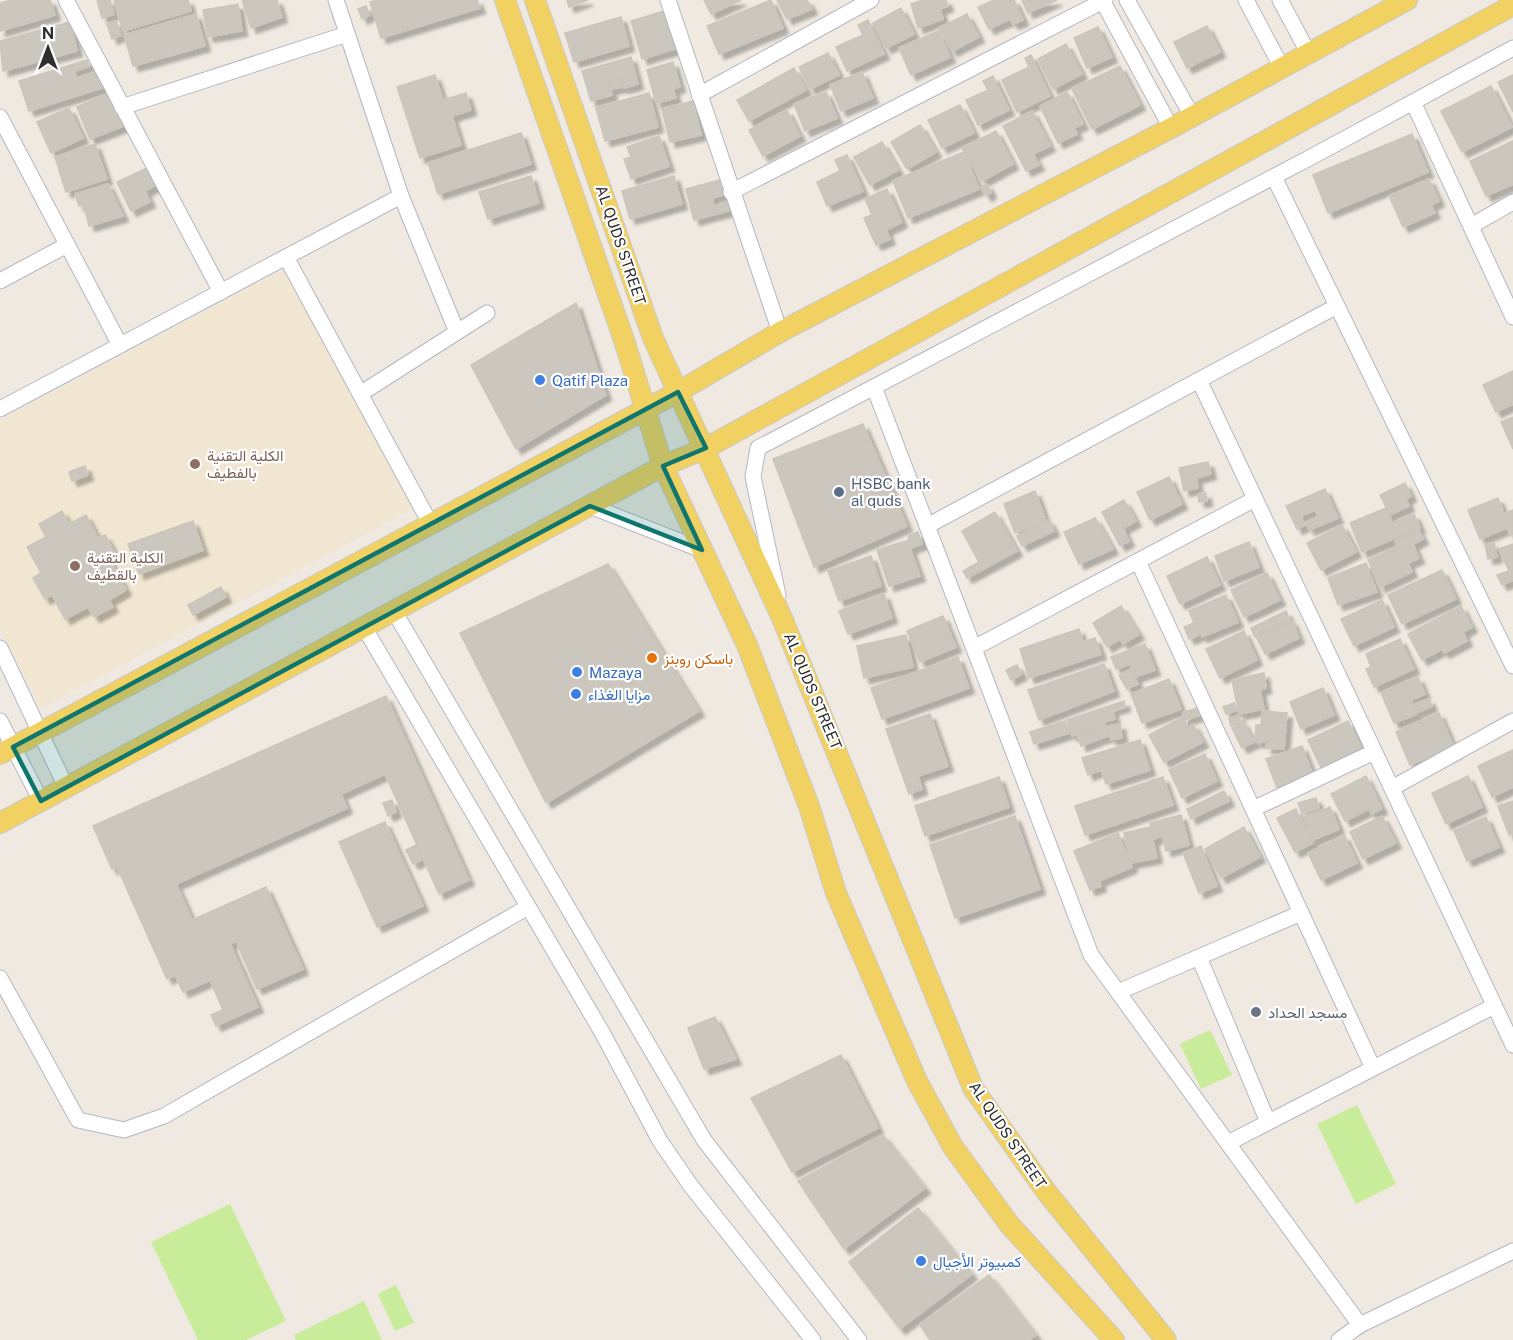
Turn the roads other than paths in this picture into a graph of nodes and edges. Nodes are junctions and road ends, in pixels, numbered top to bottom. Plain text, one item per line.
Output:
1 (66, 0) edge
2 (336, 0) edge
3 (505, 0) edge
4 (535, 0) edge
5 (668, 0) edge
6 (871, 0) edge
7 (1103, 0) edge
8 (1127, 0) edge
9 (1246, 0) edge
10 (1280, 0) edge
11 (1407, 0) edge
12 (1513, 4) edge
13 (347, 34) junction
14 (1513, 48) edge
15 (1308, 54) junction
16 (1281, 68) junction
17 (699, 95) junction
18 (1413, 102) junction
19 (122, 107) junction
20 (1192, 116) junction
21 (0, 117) edge
22 (1171, 128) junction
23 (1274, 177) junction
24 (731, 192) junction
25 (401, 196) junction
26 (1513, 202) edge
27 (1471, 225) junction
28 (67, 245) junction
29 (286, 257) junction
30 (0, 281) edge
31 (221, 292) junction
32 (1337, 306) junction
33 (487, 313) dead end
34 (1513, 317) edge
35 (458, 332) junction
36 (780, 332) junction
37 (120, 345) junction
38 (1199, 380) junction
39 (874, 387) junction
40 (678, 392) junction
41 (360, 394) junction
42 (645, 408) junction
43 (0, 409) edge
44 (706, 448) junction
45 (663, 466) junction
46 (1255, 499) junction
47 (590, 506) junction
48 (430, 523) junction
49 (927, 526) junction
50 (702, 550) junction
51 (1138, 561) junction
52 (394, 611) junction
53 (782, 618) junction
54 (364, 627) junction
55 (0, 648) edge
56 (974, 648) junction
57 (1513, 666) edge
58 (0, 721) edge
59 (1513, 721) edge
60 (41, 732) junction
61 (6, 750) edge
62 (1374, 752) junction
63 (66, 787) junction
64 (1392, 788) junction
65 (41, 801) junction
66 (1253, 808) junction
67 (0, 823) edge
68 (528, 906) junction
69 (1301, 913) junction
70 (1199, 957) junction
71 (0, 978) edge
72 (1118, 992) junction
73 (1494, 1006) junction
74 (1513, 1046) edge
75 (1373, 1068) junction
76 (1268, 1122) junction
77 (1228, 1143) junction
78 (1513, 1251) edge
79 (1360, 1325) junction
80 (813, 1340) edge
81 (859, 1340) edge
82 (1114, 1340) edge
83 (1166, 1340) edge
84 (1339, 1340) edge

1 - 19 street
2 - 13 street
3 - 42 main road
4 - 40 main road, AL QUDS STREET
5 - 17 street
6 - 17 street
7 - 22 street
7 - 24 street
8 - 20 street
9 - 16 street
10 - 15 street
11 - 15 main road
12 - 44 main road
13 - 19 street
13 - 25 street
14 - 18 street
15 - 16 main road
16 - 20 main road
17 - 24 street
18 - 23 street
18 - 27 street
19 - 31 street
20 - 22 main road
21 - 28 street
22 - 36 main road
23 - 32 street
23 - 39 street
24 - 36 street
25 - 29 street
25 - 35 street
26 - 27 street
27 - 34 street
28 - 30 street
28 - 37 street
29 - 31 street
29 - 41 street
31 - 37 street
32 - 38 street
32 - 57 street
33 - 35 street
35 - 41 street
36 - 40 main road
37 - 43 street
38 - 46 street
38 - 49 street
39 - 49 street
39 - 53 street
40 - 42 main road
40 - 44 main road, AL QUDS STREET
41 - 48 street
42 - 45 main road
42 - 48 main road
44 - 45 main road
44 - 53 main road, AL QUDS STREET
45 - 47 main road
45 - 50 main road
46 - 51 street
46 - 62 street
47 - 50 street
47 - 52 main road
48 - 60 main road
49 - 56 street
50 - 82 main road
51 - 56 street
51 - 66 street
52 - 54 main road
52 - 81 street
53 - 83 main road, AL QUDS STREET
54 - 63 main road
54 - 68 street
55 - 60 street
56 - 72 street
58 - 61 street
59 - 64 street
60 - 61 main road
60 - 63 street
61 - 65 street
62 - 64 street
62 - 66 street
63 - 65 main road
64 - 73 street
65 - 67 main road
66 - 69 street
68 - 71 street
68 - 80 street
69 - 70 street
69 - 75 street
70 - 72 street
70 - 76 street
72 - 77 street
73 - 74 street
73 - 75 street
75 - 76 street
76 - 77 street
77 - 79 street
78 - 79 street
79 - 84 street

